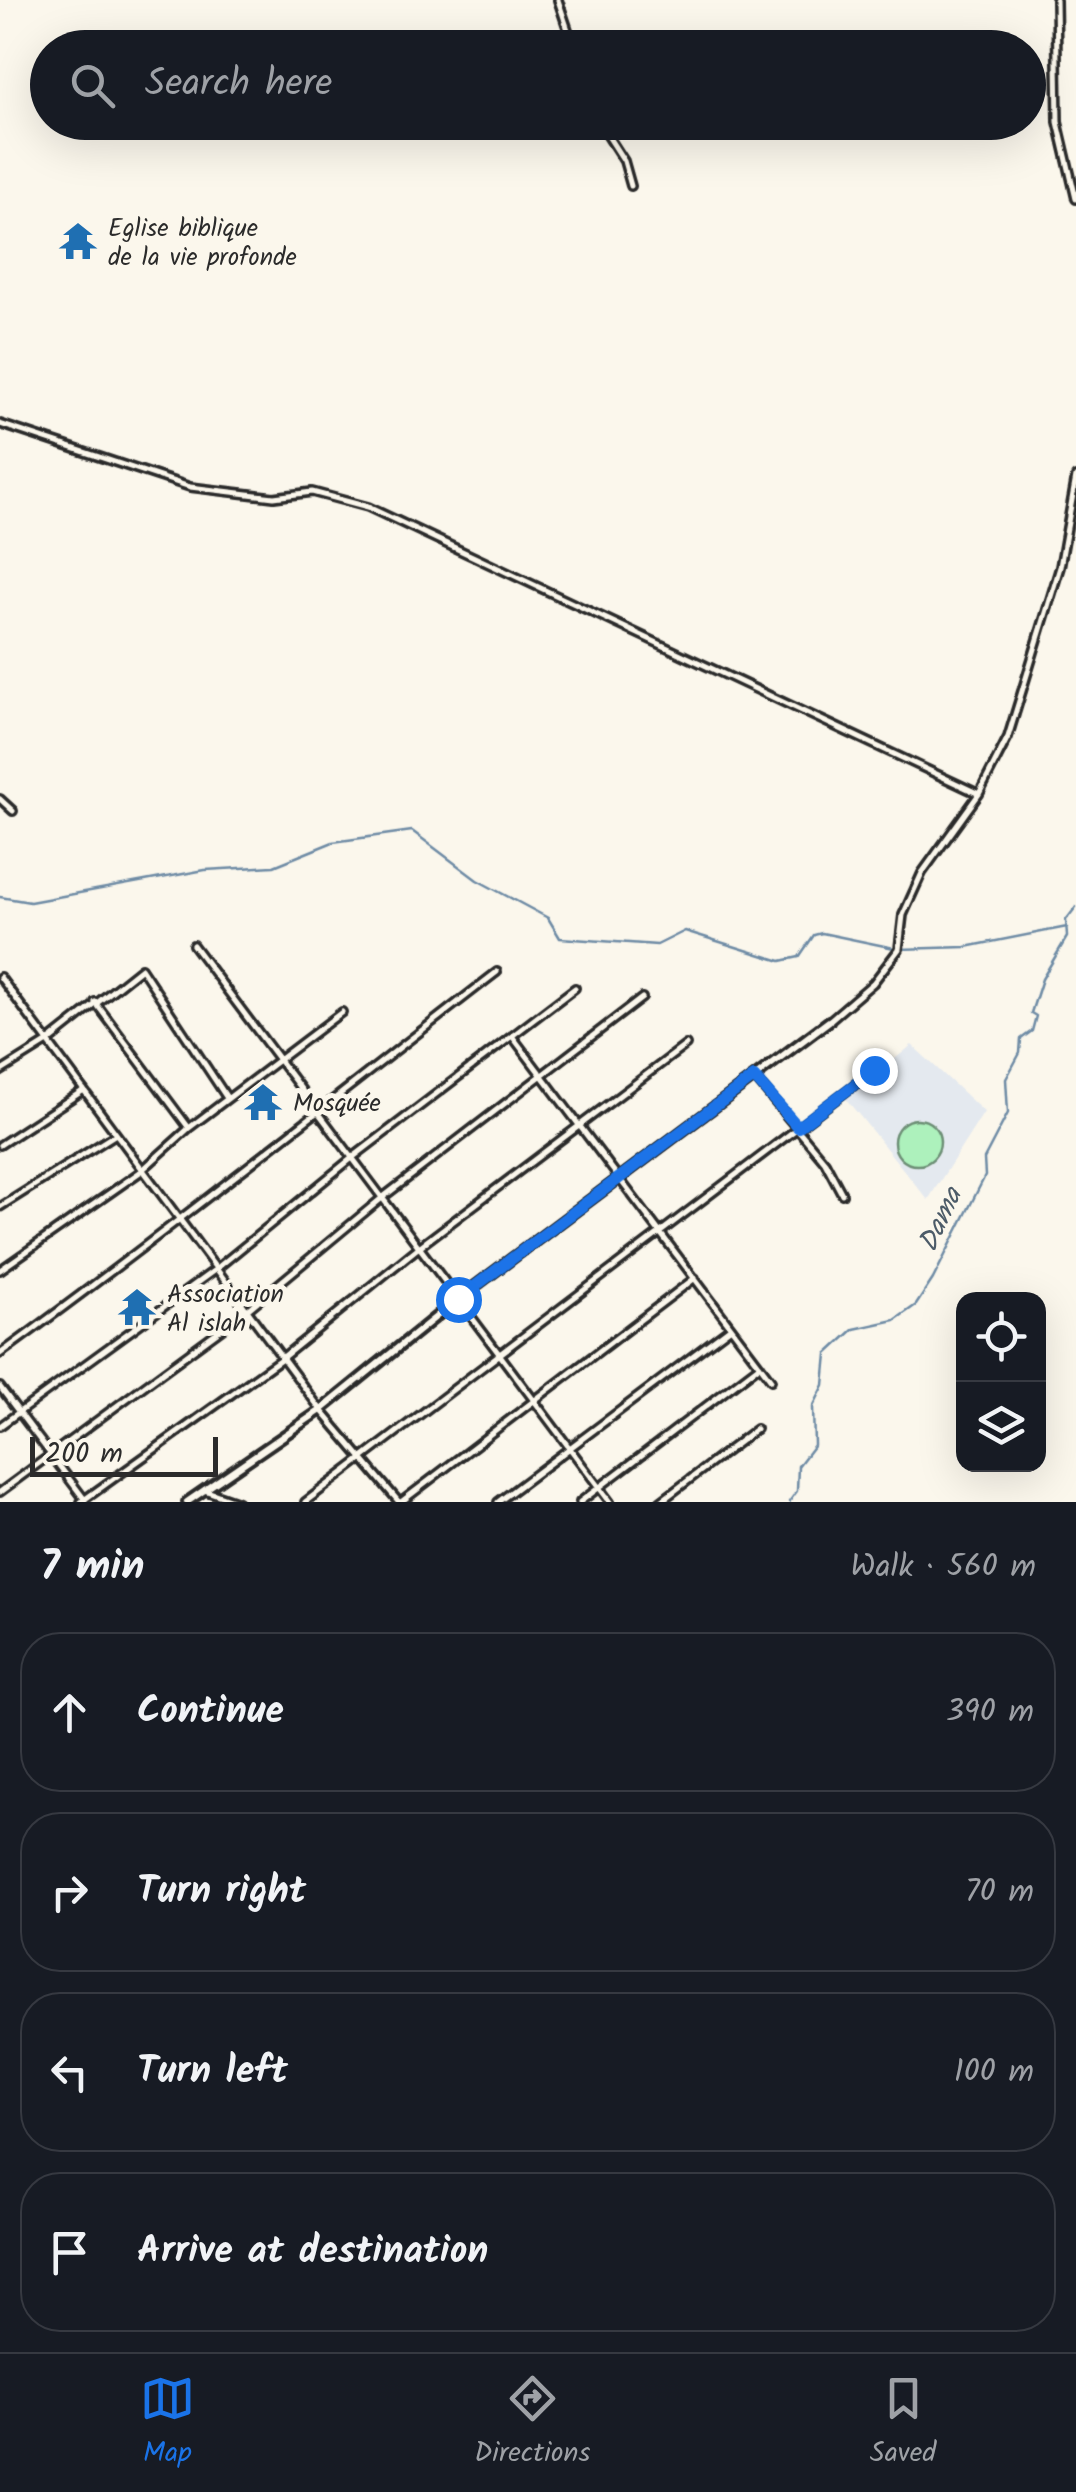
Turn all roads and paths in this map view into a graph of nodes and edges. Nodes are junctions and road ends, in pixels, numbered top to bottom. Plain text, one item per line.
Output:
1 (558, 0) edge
2 (1056, 0) edge
3 (568, 30) edge
4 (610, 140) edge
5 (630, 186) dead end
6 (1076, 199) edge
7 (0, 424) edge
8 (1076, 477) edge
9 (978, 794) junction
10 (0, 799) edge
11 (12, 811) dead end
12 (193, 945) dead end
13 (497, 972) dead end
14 (0, 977) edge
15 (575, 988) dead end
16 (13, 995) junction
17 (0, 998) edge
18 (642, 998) dead end
19 (95, 1000) junction
20 (342, 1012) dead end
21 (828, 1021) joint
22 (512, 1036) junction
23 (48, 1042) junction
24 (686, 1045) dead end
25 (276, 1062) junction
26 (874, 1070) dead end
27 (0, 1072) edge
28 (542, 1075) junction
29 (754, 1077) junction
30 (84, 1090) junction
31 (228, 1098) junction
32 (317, 1110) junction
33 (580, 1125) junction
34 (798, 1127) junction
35 (189, 1128) junction
36 (116, 1134) junction
37 (0, 1144) edge
38 (352, 1158) junction
39 (140, 1172) junction
40 (620, 1178) junction
41 (842, 1194) dead end
42 (382, 1198) junction
43 (0, 1207) edge
44 (182, 1222) junction
45 (660, 1232) junction
46 (419, 1247) junction
47 (216, 1269) junction
48 (0, 1270) edge
49 (695, 1278) junction
50 (458, 1299) junction
51 (247, 1310) junction
52 (731, 1327) junction
53 (0, 1354) edge
54 (500, 1356) junction
55 (282, 1358) junction
56 (760, 1365) junction
57 (771, 1380) dead end
58 (0, 1387) edge
59 (534, 1401) junction
60 (320, 1410) junction
61 (20, 1411) junction
62 (0, 1426) edge
63 (756, 1429) dead end
64 (570, 1448) junction
65 (51, 1453) junction
66 (365, 1457) junction
67 (599, 1488) junction
68 (203, 1490) junction
69 (0, 1492) edge
70 (314, 1499) edge
71 (84, 1501) edge
72 (187, 1502) edge
73 (238, 1502) edge
74 (304, 1502) edge
75 (400, 1502) edge
76 (498, 1502) edge
77 (580, 1502) edge
78 (610, 1502) edge
79 (660, 1502) edge

1 - 3 street
2 - 6 street
4 - 5 street
7 - 9 street
8 - 9 street
9 - 21 street
10 - 11 street
12 - 25 street
13 - 32 street
14 - 16 street
15 - 22 street
16 - 17 street
16 - 23 street
18 - 28 street
19 - 23 street
19 - 31 street
19 - 35 street
20 - 25 street
21 - 29 street
22 - 28 street
22 - 38 street
23 - 27 street
23 - 30 street
24 - 33 street
25 - 31 street
25 - 32 street
26 - 34 street
28 - 33 street
28 - 42 street
29 - 34 street
29 - 40 street
30 - 36 street
30 - 37 street
31 - 35 street
32 - 38 street
32 - 44 street
33 - 40 street
33 - 46 street
34 - 41 street
34 - 45 street
35 - 39 street
36 - 39 street
36 - 43 street
38 - 42 street
38 - 47 street
39 - 44 street
39 - 48 street
40 - 45 street
40 - 50 street
42 - 46 street
42 - 51 street
44 - 47 street
44 - 53 street
45 - 49 street
45 - 54 street
46 - 50 street
46 - 55 street
47 - 51 street
47 - 61 street
49 - 52 street
49 - 59 street
50 - 54 street
50 - 60 street
51 - 55 street
51 - 65 street
52 - 56 street
52 - 64 street
54 - 59 street
54 - 66 street
55 - 60 street
55 - 71 street
56 - 57 street
56 - 67 street
58 - 61 street
59 - 64 street
59 - 75 street
60 - 66 street
60 - 68 street
61 - 62 street
61 - 65 street
63 - 79 street
64 - 67 street
64 - 76 street
65 - 69 street
65 - 71 street
66 - 70 street
66 - 75 street
67 - 77 street
67 - 78 street
68 - 72 street
68 - 73 street
70 - 74 street

